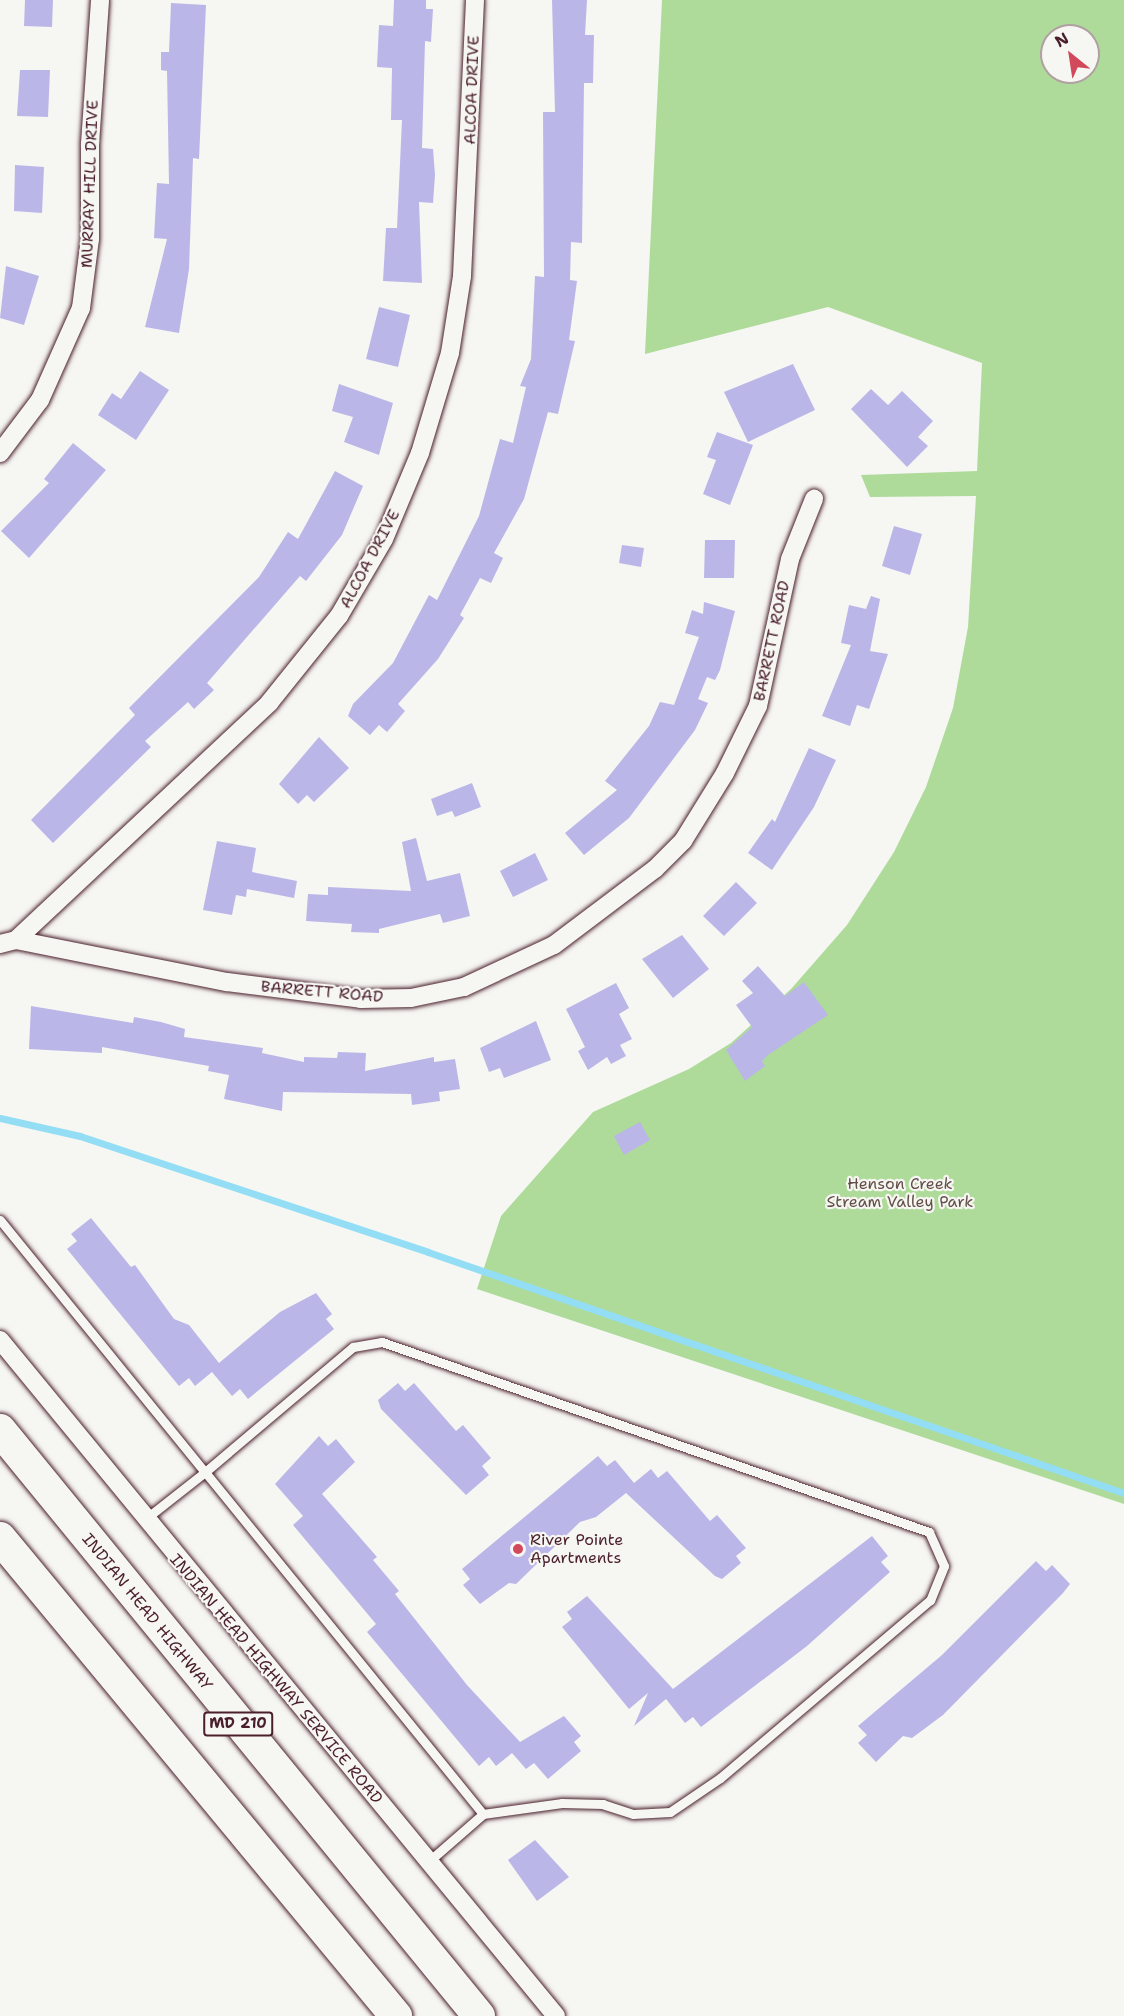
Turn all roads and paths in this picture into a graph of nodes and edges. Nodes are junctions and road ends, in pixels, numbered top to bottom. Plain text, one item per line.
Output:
1 (100, 0) edge
2 (475, 0) edge
3 (0, 453) edge
4 (814, 499) dead end
5 (8, 942) edge
6 (0, 1220) edge
7 (0, 1340) edge
8 (0, 1430) edge
9 (205, 1472) junction
10 (144, 1520) junction
11 (0, 1538) edge
12 (483, 1814) junction
13 (428, 1862) junction
14 (396, 2016) edge
15 (479, 2016) edge
16 (556, 2016) edge

1 - 3 street, MURRAY HILL DRIVE
2 - 5 street, ALCOA DRIVE
4 - 5 street, BARRETT ROAD
6 - 9 lane
7 - 10 street, INDIAN HEAD HIGHWAY SERVICE ROAD
8 - 15 highway, INDIAN HEAD HIGHWAY / MD 210
9 - 10 lane
9 - 12 lane
9 - 12 lane
10 - 13 street, INDIAN HEAD HIGHWAY SERVICE ROAD
11 - 14 highway
12 - 13 lane
13 - 16 street, INDIAN HEAD HIGHWAY SERVICE ROAD

